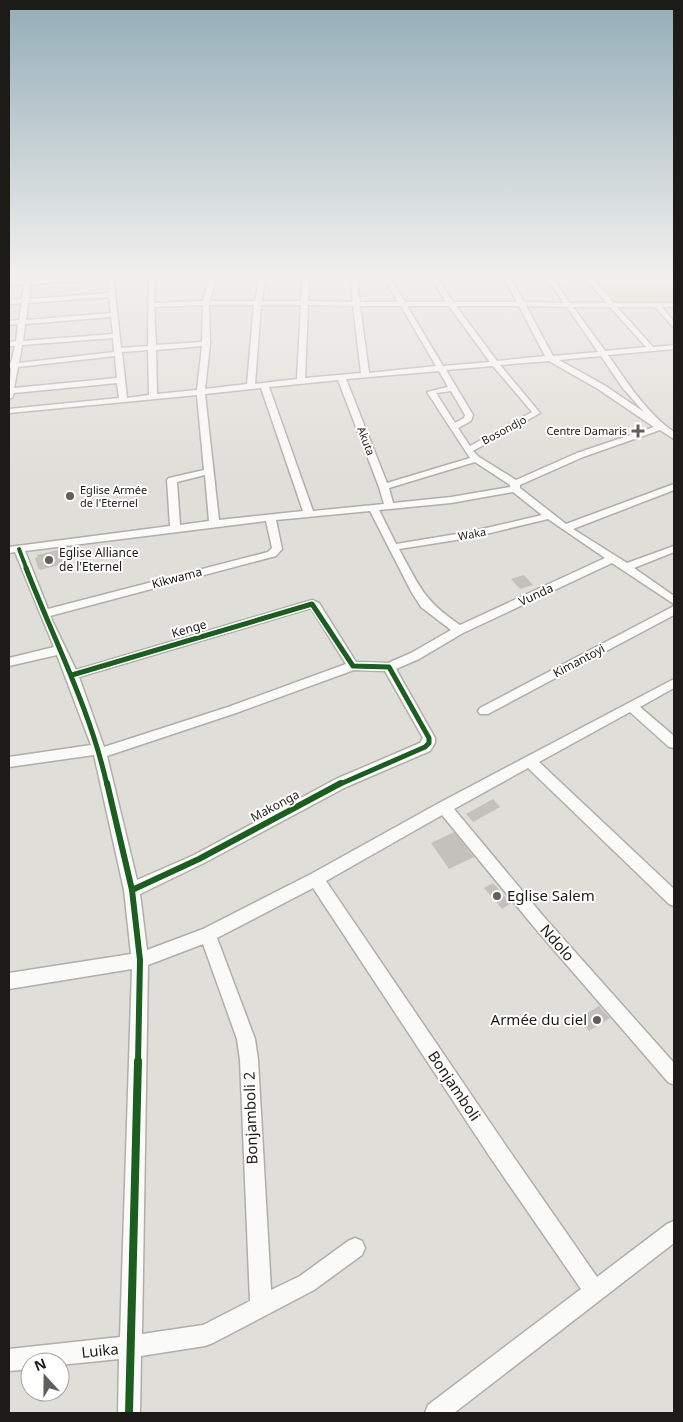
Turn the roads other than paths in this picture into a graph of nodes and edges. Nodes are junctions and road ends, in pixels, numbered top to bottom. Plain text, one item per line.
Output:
1 (19, 340) edge
2 (63, 340) edge
3 (116, 340) edge
4 (152, 340) edge
5 (206, 340) edge
6 (255, 340) edge
7 (303, 340) edge
8 (361, 340) edge
9 (424, 340) edge
10 (478, 340) edge
11 (540, 340) edge
12 (592, 340) edge
13 (643, 340) edge
14 (9, 344) edge
15 (19, 344) junction
16 (206, 344) junction
17 (152, 347) junction
18 (674, 347) edge
19 (650, 348) junction
20 (117, 352) junction
21 (602, 354) junction
22 (550, 358) junction
23 (495, 363) junction
24 (11, 365) edge
25 (441, 369) junction
26 (365, 375) junction
27 (341, 377) junction
28 (120, 380) junction
29 (301, 381) junction
30 (264, 385) junction
31 (251, 386) junction
32 (453, 388) junction
33 (201, 391) junction
34 (9, 393) edge
35 (153, 396) junction
36 (123, 401) junction
37 (9, 411) edge
38 (453, 427) junction
39 (661, 427) junction
40 (674, 436) edge
41 (468, 450) junction
42 (476, 458) junction
43 (208, 472) junction
44 (384, 487) junction
45 (515, 487) junction
46 (674, 487) edge
47 (389, 505) junction
48 (374, 508) junction
49 (309, 514) junction
50 (550, 516) junction
51 (270, 517) junction
52 (214, 523) junction
53 (175, 528) junction
54 (566, 528) junction
55 (394, 547) junction
56 (674, 549) edge
57 (14, 550) edge
58 (612, 559) junction
59 (626, 567) junction
60 (674, 601) edge
61 (674, 610) edge
62 (44, 614) junction
63 (459, 630) junction
64 (60, 650) junction
65 (9, 662) edge
66 (353, 666) junction
67 (389, 667) junction
68 (72, 674) junction
69 (674, 684) edge
70 (632, 707) junction
71 (484, 711) dead end
72 (674, 744) edge
73 (100, 751) junction
74 (530, 761) junction
75 (9, 762) edge
76 (444, 807) junction
77 (316, 879) junction
78 (132, 890) junction
79 (674, 899) edge
80 (208, 934) junction
81 (140, 960) junction
82 (9, 981) edge
83 (674, 1076) edge
84 (674, 1231) edge
85 (355, 1248) dead end
86 (595, 1292) junction
87 (261, 1307) junction
88 (131, 1347) junction
89 (9, 1360) edge
90 (129, 1413) edge
91 (436, 1413) edge

1 - 15 street
2 - 15 street
3 - 20 street
4 - 17 street
5 - 16 street
6 - 31 street
7 - 29 street
8 - 26 street
9 - 25 street
10 - 23 street
11 - 22 street
12 - 21 street
13 - 19 street
14 - 15 street
15 - 24 street
16 - 17 street
16 - 33 street
17 - 20 street
17 - 35 street
18 - 19 street
19 - 21 street
20 - 24 street
20 - 28 street
21 - 22 street
21 - 39 street
22 - 23 street
22 - 39 street
23 - 25 street
23 - 41 street, Bosondjo
24 - 34 street
25 - 26 street
25 - 32 street
26 - 27 street
27 - 29 street
27 - 44 street, Akuta
28 - 34 street
28 - 36 street
29 - 30 street
30 - 31 street
30 - 49 street
31 - 33 street
32 - 38 street
32 - 38 street
33 - 35 street
33 - 43 street
35 - 36 street
36 - 37 street
38 - 41 street
39 - 40 street
39 - 45 street
41 - 42 street
42 - 44 street
42 - 45 street
43 - 52 street
43 - 53 street
44 - 47 street, Akuta
45 - 47 street
45 - 50 street
46 - 54 street
47 - 48 street
48 - 49 street
48 - 55 street
49 - 51 street
50 - 54 street
50 - 55 street, Waka
51 - 52 street
51 - 62 street, Kikwama
52 - 53 street
53 - 57 street
54 - 58 street
55 - 63 street
56 - 59 street
57 - 62 street
58 - 59 street
58 - 63 street, Vunda
59 - 60 street
61 - 71 street, Kimantoyi
62 - 64 street
63 - 67 street, Vunda
64 - 65 street
64 - 68 street
66 - 67 street
66 - 68 street, Kenge
66 - 73 street
67 - 78 street, Makonga
68 - 73 street
69 - 70 street
70 - 72 street
70 - 74 street
73 - 75 street
73 - 78 street
74 - 76 street
74 - 79 street
76 - 77 street
76 - 83 street, Ndolo
77 - 80 street
77 - 86 street, Bonjamboli
78 - 81 street
80 - 81 street
80 - 87 street, Bonjamboli 2
81 - 82 street
81 - 88 street
84 - 86 street
85 - 87 street, Luika
86 - 91 street
87 - 88 street, Luika
88 - 89 street, Luika
88 - 90 street

